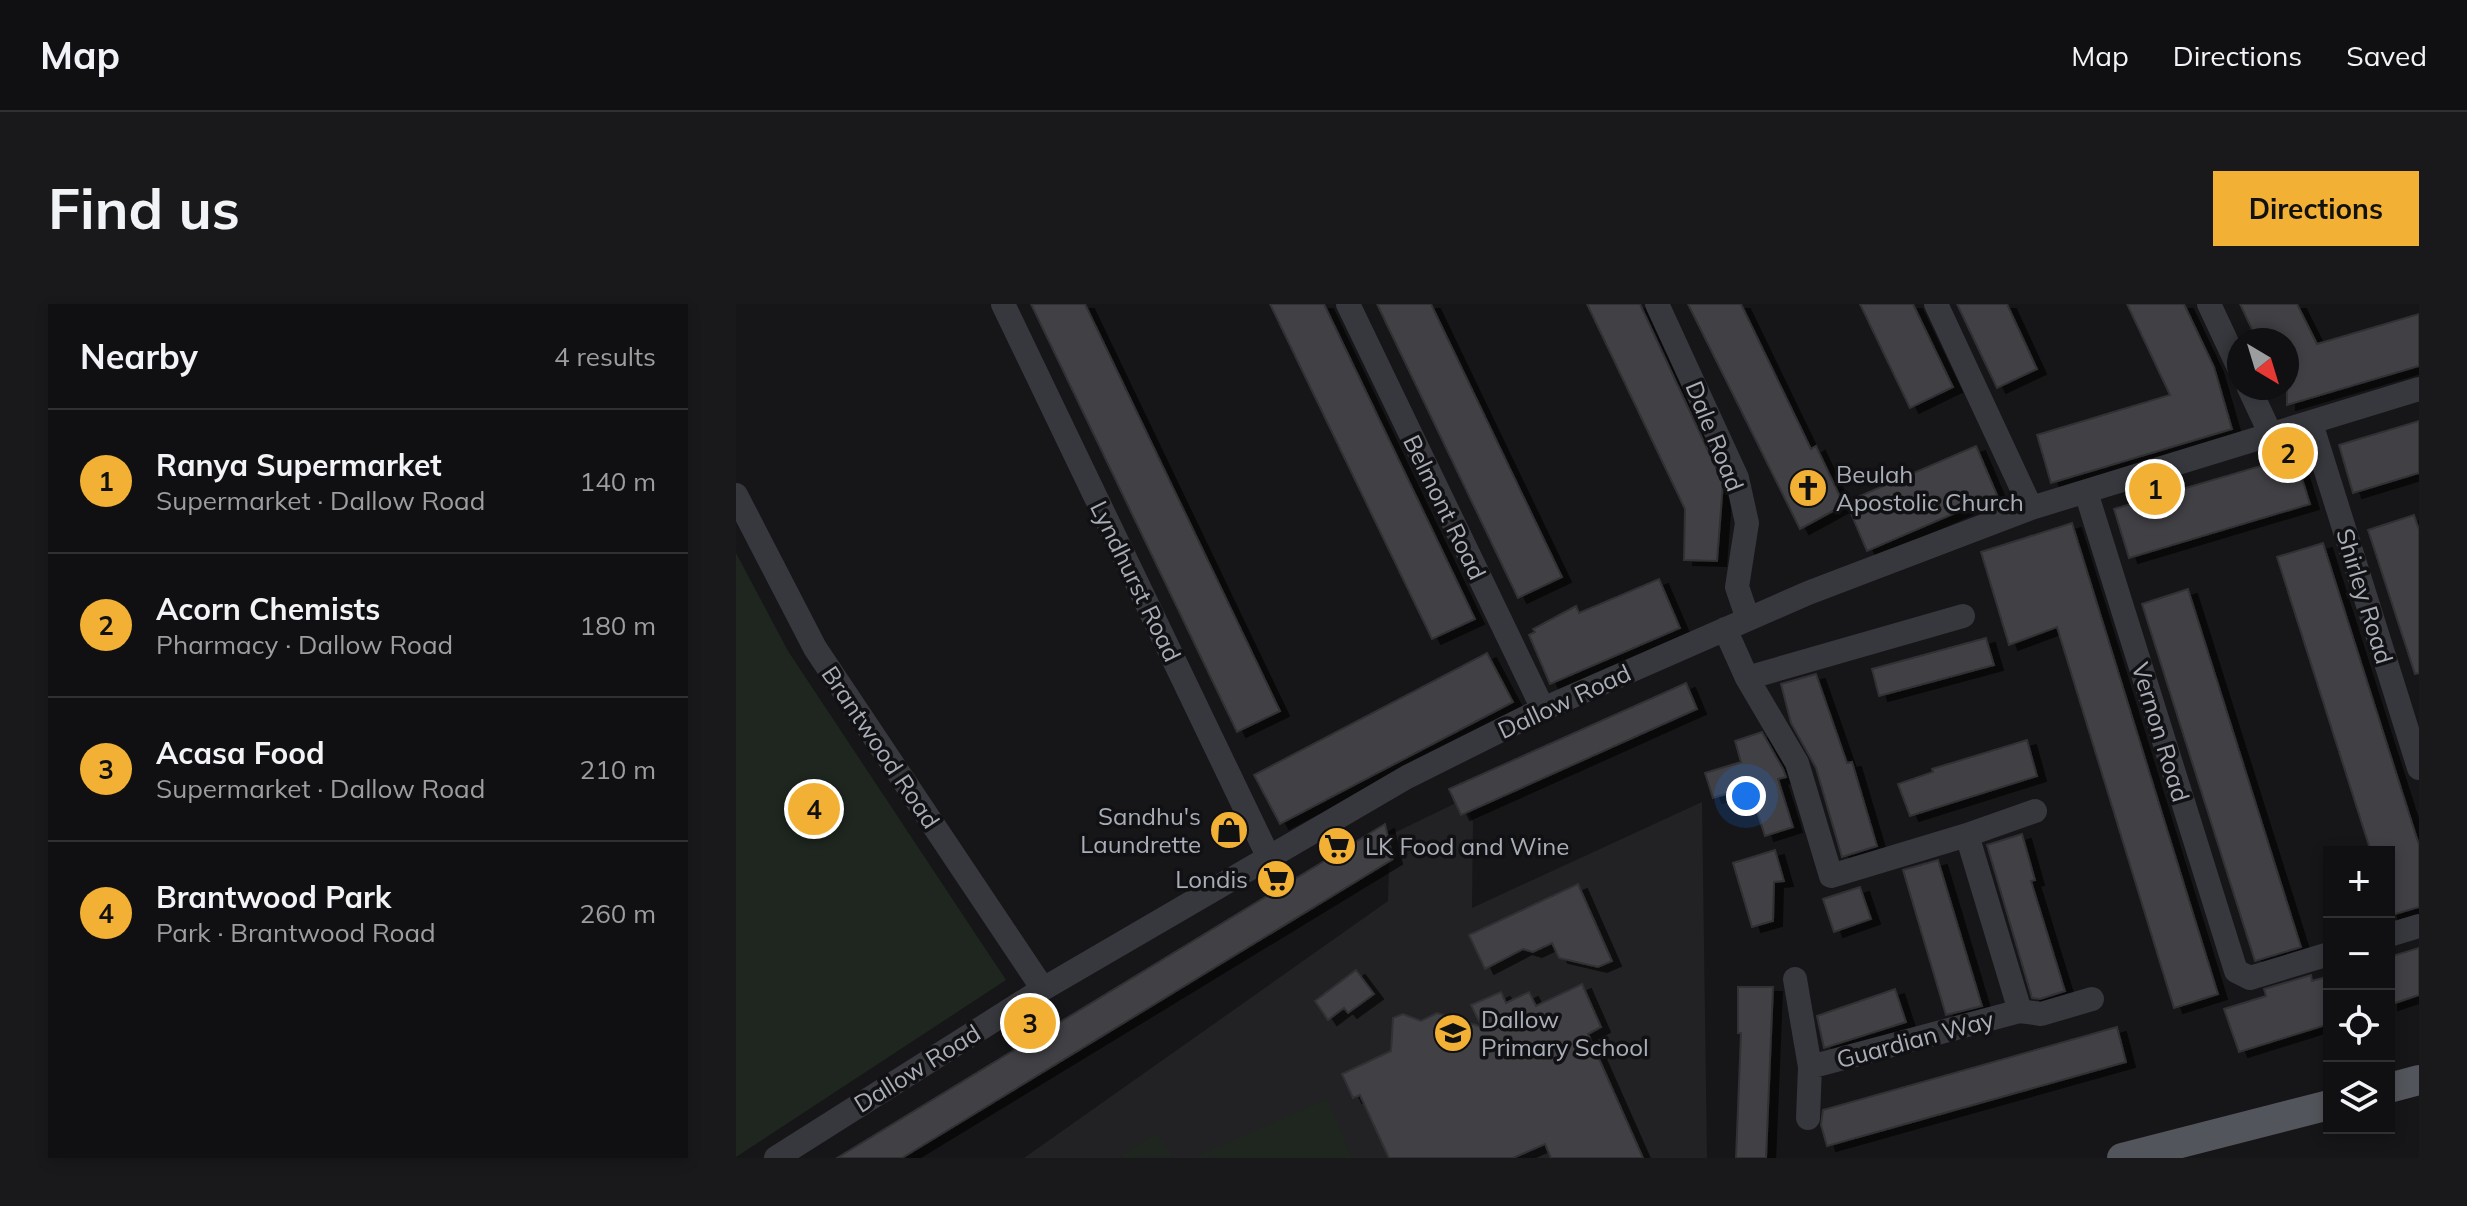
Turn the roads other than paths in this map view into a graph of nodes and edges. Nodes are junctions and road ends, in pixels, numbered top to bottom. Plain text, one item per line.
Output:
1 (1003, 304) edge
2 (1348, 304) edge
3 (1657, 304) edge
4 (1936, 304) edge
5 (2209, 304) edge
6 (2227, 342) edge
7 (2419, 389) edge
8 (2255, 400) edge
9 (2311, 423) junction
10 (2271, 435) junction
11 (2086, 492) junction
12 (736, 495) edge
13 (2031, 508) junction
14 (1963, 616) dead end
15 (1748, 619) junction
16 (1725, 629) junction
17 (1747, 678) junction
18 (1543, 709) junction
19 (2419, 768) edge
20 (2035, 811) dead end
21 (1967, 835) junction
22 (1269, 858) junction
23 (2419, 926) edge
24 (2395, 933) edge
25 (2323, 956) edge
26 (1795, 979) dead end
27 (1043, 989) junction
28 (2092, 999) dead end
29 (2020, 1011) junction
30 (1810, 1067) junction
31 (2419, 1080) edge
32 (2395, 1086) edge
33 (2323, 1107) edge
34 (1808, 1118) dead end
35 (776, 1158) edge
36 (2122, 1158) edge

1 - 22 street, Lyndhurst Road
2 - 18 street, Belmont Road
3 - 15 street, Dale Road
4 - 13 street
5 - 6 street
7 - 9 street, Dallow Road
8 - 10 street
9 - 10 street, Dallow Road
9 - 19 street, Shirley Road
10 - 11 street, Dallow Road
11 - 13 street, Dallow Road
11 - 25 street, Vernon Road
12 - 27 street, Brantwood Road
13 - 15 street, Dallow Road
14 - 17 street
15 - 16 street, Dallow Road
16 - 17 street
16 - 18 street, Dallow Road
17 - 21 street
18 - 22 street, Dallow Road
20 - 21 street
21 - 29 street, Guardian Way
22 - 27 street, Dallow Road
23 - 24 street
26 - 30 street
27 - 35 street, Dallow Road
28 - 29 street, Guardian Way
29 - 30 street, Guardian Way
30 - 34 street
31 - 32 main road
33 - 36 main road

